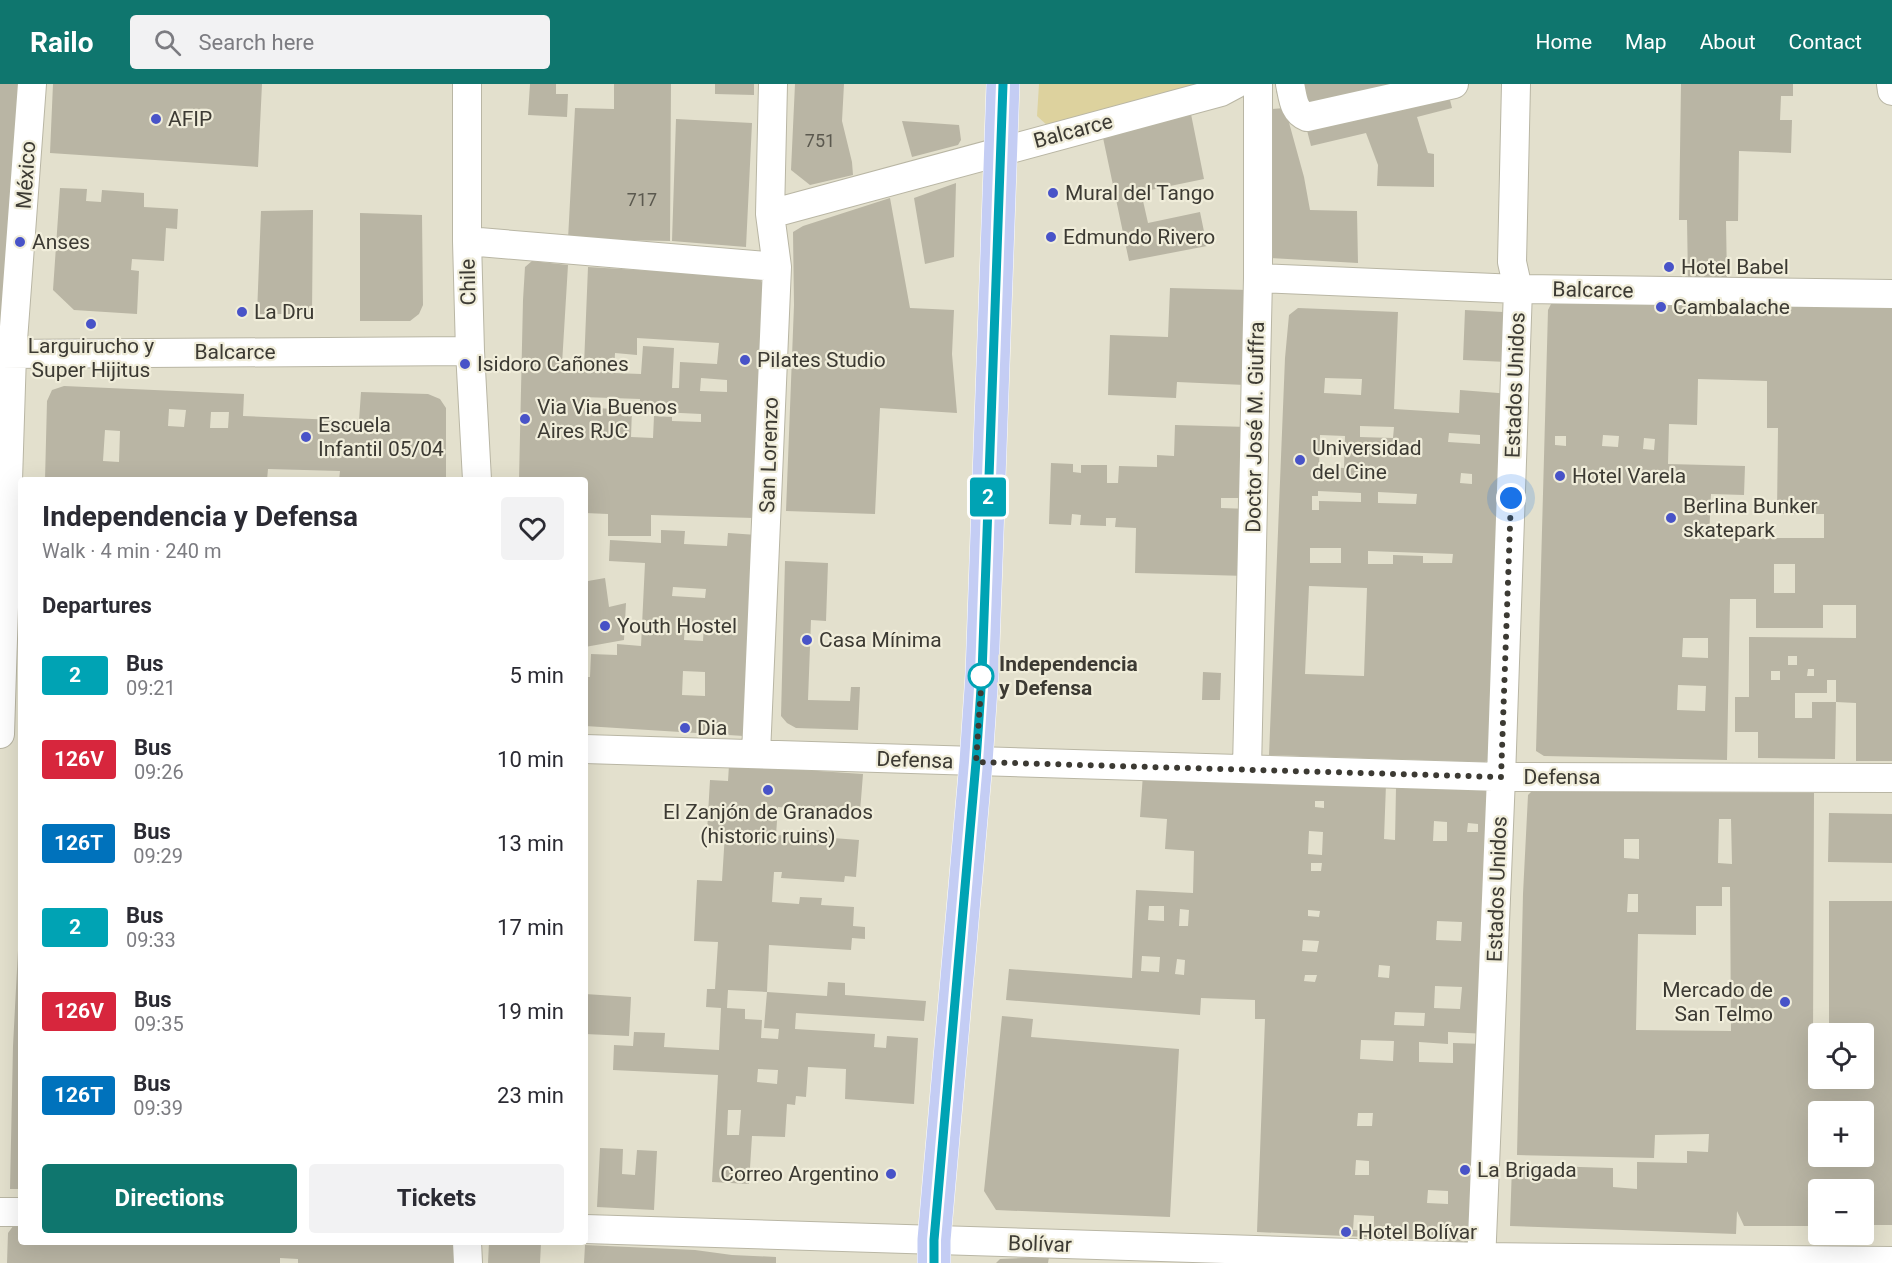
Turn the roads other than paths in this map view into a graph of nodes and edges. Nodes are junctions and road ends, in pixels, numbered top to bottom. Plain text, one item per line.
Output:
1 (32, 84) edge
2 (467, 84) edge
3 (773, 84) edge
4 (1003, 84) edge
5 (1236, 84) edge
6 (1258, 84) edge
7 (1290, 84) edge
8 (1454, 84) edge
9 (1516, 84) edge
10 (1891, 84) edge
11 (1892, 91) edge
12 (1000, 150) junction
13 (770, 214) junction
14 (467, 241) junction
15 (777, 267) junction
16 (1258, 278) junction
17 (1518, 290) junction
18 (1892, 294) edge
19 (470, 351) junction
20 (6, 354) edge
21 (477, 477) edge
22 (18, 731) edge
23 (0, 732) edge
24 (588, 749) edge
25 (756, 754) junction
26 (976, 762) junction
27 (1247, 769) junction
28 (1501, 777) junction
29 (1892, 778) edge
30 (0, 1212) edge
31 (18, 1212) edge
32 (588, 1229) edge
33 (468, 1245) edge
34 (934, 1252) edge
35 (1481, 1260) edge
36 (1892, 1261) edge
37 (468, 1263) edge

1 - 20 street, México
2 - 14 street, Chile
3 - 13 street, San Lorenzo
4 - 12 main road
5 - 12 street, Balcarce
6 - 16 street, Doctor José M. Giuffra
7 - 8 street
9 - 17 street, Estados Unidos
10 - 11 street
12 - 13 street, Balcarce
12 - 26 main road
13 - 15 street, San Lorenzo
14 - 15 street
14 - 19 street, Chile
15 - 25 street, San Lorenzo
16 - 17 street, Balcarce
16 - 27 street, Doctor José M. Giuffra
17 - 18 street, Balcarce
17 - 28 street, Estados Unidos
19 - 20 street, Balcarce
19 - 21 street, Chile
20 - 23 street, México
22 - 23 street
24 - 25 street, Defensa
25 - 26 street, Defensa
26 - 27 street, Defensa
26 - 34 main road
27 - 28 street, Defensa
28 - 29 street, Defensa
28 - 35 street, Estados Unidos
30 - 31 street
32 - 34 street, Bolívar
33 - 37 street
34 - 35 street, Bolívar
35 - 36 street, Bolívar

